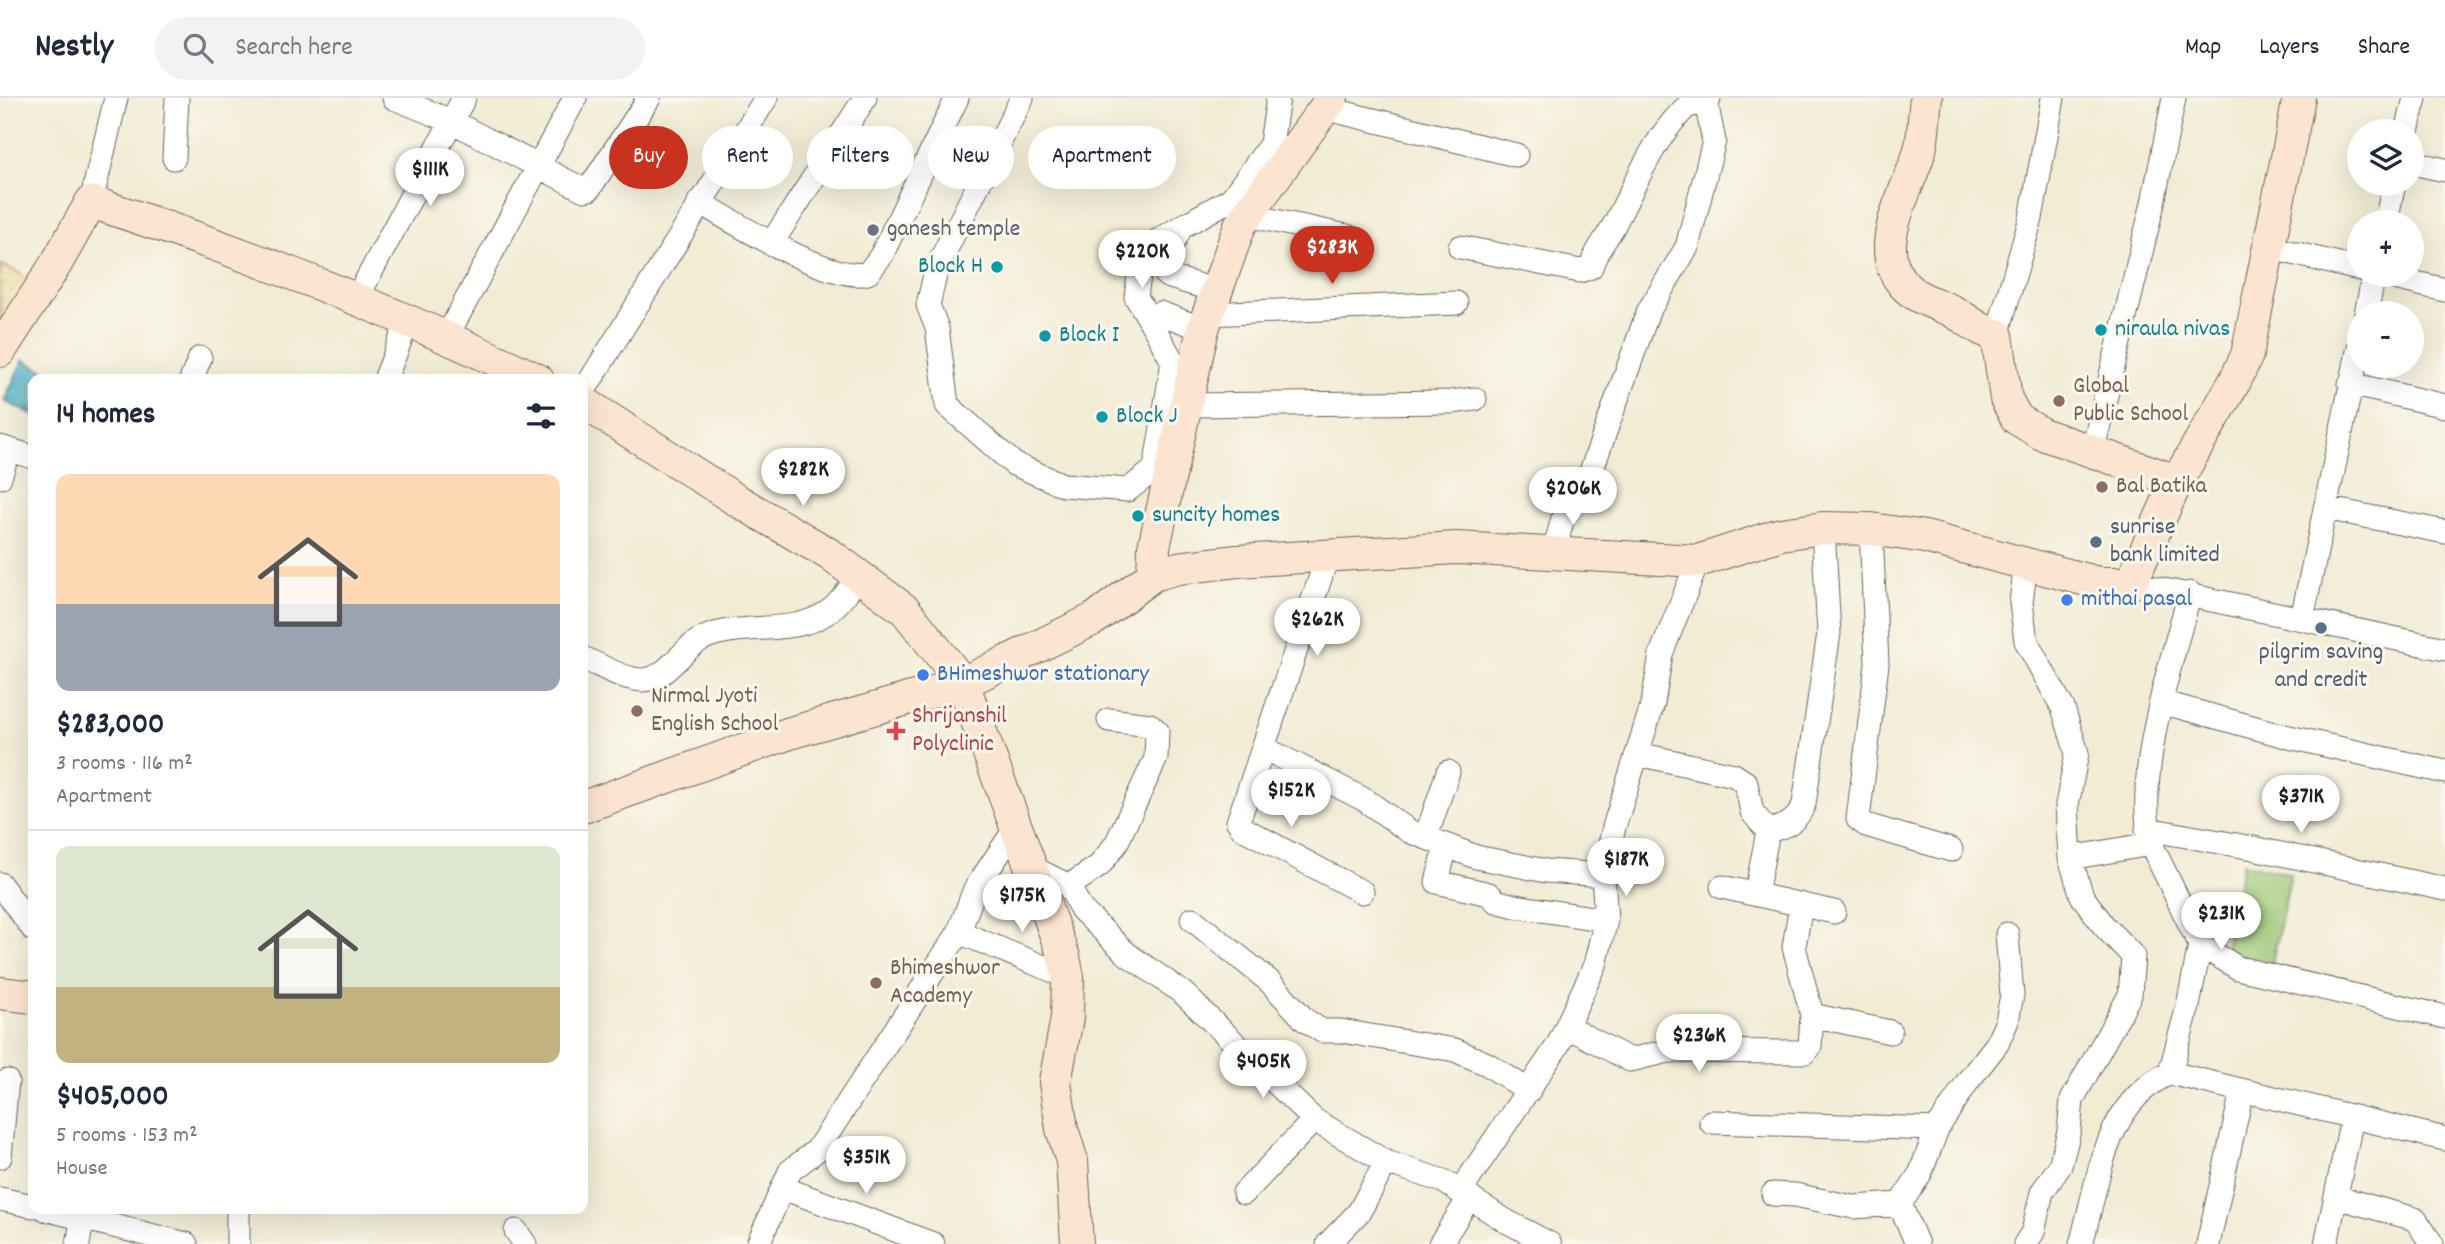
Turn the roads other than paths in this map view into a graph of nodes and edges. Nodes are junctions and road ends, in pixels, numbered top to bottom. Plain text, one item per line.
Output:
1 (116, 98) edge
2 (177, 98) edge
3 (394, 98) edge
4 (464, 98) edge
5 (575, 98) edge
6 (649, 98) edge
7 (766, 98) edge
8 (865, 98) edge
9 (957, 98) edge
10 (1022, 98) edge
11 (1278, 98) edge
12 (1926, 98) edge
13 (2053, 98) edge
14 (2174, 98) edge
15 (2299, 98) edge
16 (2415, 98) edge
17 (1328, 103) edge
18 (1708, 103) edge
19 (2410, 119) edge
20 (451, 121) junction
21 (1516, 155) dead end
22 (174, 158) dead end
23 (537, 166) junction
24 (2424, 166) edge
25 (2445, 170) edge
26 (91, 202) junction
27 (699, 202) junction
28 (1247, 215) junction
29 (1181, 227) junction
30 (1347, 236) dead end
31 (771, 244) junction
32 (1460, 247) dead end
33 (2268, 247) junction
34 (2347, 266) edge
35 (1167, 276) junction
36 (2424, 285) edge
37 (2445, 290) edge
38 (357, 298) junction
39 (1456, 303) dead end
40 (1210, 311) junction
41 (1156, 318) junction
42 (408, 320) junction
43 (1997, 335) junction
44 (447, 336) junction
45 (0, 351) edge
46 (387, 374) edge
47 (526, 374) edge
48 (2351, 378) edge
49 (588, 383) edge
50 (2350, 383) junction
51 (1475, 399) dead end
52 (588, 405) edge
53 (1186, 405) junction
54 (2445, 406) edge
55 (4, 448) edge
56 (2093, 449) junction
57 (28, 455) edge
58 (0, 477) edge
59 (2177, 481) junction
60 (2325, 508) junction
61 (1823, 528) junction
62 (1871, 529) junction
63 (2445, 532) edge
64 (1554, 552) junction
65 (1328, 555) junction
66 (1698, 561) junction
67 (2026, 563) junction
68 (1153, 575) junction
69 (860, 576) junction
70 (2131, 583) junction
71 (2190, 593) junction
72 (2302, 619) junction
73 (2445, 649) edge
74 (588, 660) edge
75 (963, 682) junction
76 (2161, 702) junction
77 (1109, 720) dead end
78 (1264, 748) junction
79 (1638, 754) junction
80 (1448, 772) dead end
81 (2445, 772) edge
82 (588, 805) edge
83 (1015, 829) junction
84 (1768, 831) junction
85 (2149, 837) junction
86 (1436, 842) junction
87 (1951, 850) dead end
88 (2070, 858) junction
89 (1031, 867) junction
90 (1603, 876) junction
91 (0, 884) edge
92 (1069, 886) junction
93 (1723, 887) dead end
94 (2445, 889) edge
95 (1362, 892) dead end
96 (1756, 894) junction
97 (1801, 904) junction
98 (1834, 912) dead end
99 (1192, 919) dead end
100 (1606, 920) junction
101 (28, 922) edge
102 (959, 932) junction
103 (2007, 934) dead end
104 (2200, 946) junction
105 (1068, 977) junction
106 (0, 993) edge
107 (28, 996) edge
108 (1812, 1015) junction
109 (2445, 1017) edge
110 (1568, 1027) junction
111 (1890, 1032) dead end
112 (2170, 1073) junction
113 (7, 1081) dead end
114 (1529, 1090) junction
115 (2242, 1093) junction
116 (2352, 1118) junction
117 (1314, 1120) junction
118 (1711, 1122) dead end
119 (1937, 1129) junction
120 (2445, 1139) edge
121 (0, 1157) edge
122 (1386, 1162) junction
123 (783, 1188) junction
124 (1244, 1193) dead end
125 (1465, 1194) junction
126 (1773, 1194) dead end
127 (2336, 1198) junction
128 (0, 1199) edge
129 (1900, 1204) junction
130 (28, 1205) edge
131 (83, 1214) edge
132 (86, 1214) edge
133 (238, 1214) edge
134 (78, 1244) edge
135 (187, 1244) edge
136 (238, 1244) edge
137 (758, 1244) edge
138 (933, 1244) edge
139 (1077, 1244) edge
140 (1328, 1244) edge
141 (1440, 1244) edge
142 (1550, 1244) edge
143 (1917, 1244) edge
144 (2025, 1244) edge
145 (2081, 1244) edge
146 (2208, 1244) edge
147 (2326, 1244) edge
148 (2432, 1244) edge

1 - 26 street
2 - 22 street
3 - 20 street
4 - 20 street
5 - 23 street
6 - 23 street
7 - 27 street
8 - 31 street
9 - 31 street
10 - 41 street
11 - 29 street
12 - 43 street
13 - 43 street
14 - 56 street
15 - 33 street
16 - 19 street
17 - 21 street
17 - 28 street
18 - 32 street
18 - 64 street
20 - 23 street
20 - 38 street
23 - 44 street
24 - 25 street
26 - 38 street
26 - 45 street
27 - 31 street
27 - 49 street
28 - 30 street
28 - 40 street
29 - 35 street
29 - 41 street
33 - 34 street
33 - 59 street
35 - 40 street
35 - 41 street
36 - 37 street
38 - 42 street
39 - 40 street
40 - 41 street
40 - 53 street
42 - 44 street
42 - 46 street
43 - 56 street
44 - 47 street
48 - 50 street
50 - 54 street
50 - 60 street
51 - 53 street
52 - 69 street
53 - 68 street
55 - 57 street
55 - 58 street
56 - 59 street
59 - 70 street
60 - 63 street
60 - 72 street
61 - 62 street
61 - 66 street
61 - 84 street
62 - 67 street
62 - 87 street
64 - 65 street
64 - 66 street
65 - 68 street
65 - 78 street
66 - 79 street
67 - 70 street
67 - 88 street
68 - 75 street
69 - 74 street
69 - 75 street
70 - 71 street
71 - 72 street
71 - 76 street
72 - 73 street
75 - 82 street
75 - 83 street
76 - 81 street
76 - 85 street
77 - 92 street
78 - 86 street
78 - 95 street
79 - 84 street
79 - 90 street
80 - 86 street
83 - 89 street
83 - 102 street
84 - 96 street
85 - 88 street
85 - 94 street
85 - 104 street
86 - 90 street
86 - 100 street
88 - 144 street
89 - 92 street
89 - 105 street
90 - 100 street
91 - 101 street
92 - 117 street
93 - 96 street
96 - 97 street
97 - 98 street
97 - 108 street
99 - 114 street
100 - 110 street
102 - 105 street
102 - 123 street
103 - 119 street
104 - 109 street
104 - 112 street
105 - 139 street
106 - 107 street
108 - 110 street
108 - 111 street
110 - 114 street
112 - 115 street
112 - 145 street
113 - 121 street
114 - 125 street
115 - 116 street
115 - 146 street
116 - 120 street
116 - 127 street
117 - 122 street
117 - 124 street
118 - 119 street
119 - 129 street
122 - 125 street
122 - 140 street
123 - 137 street
123 - 138 street
125 - 141 street
125 - 142 street
126 - 129 street
127 - 147 street
127 - 148 street
128 - 130 street
129 - 143 street
131 - 134 street
132 - 135 street
133 - 136 street

